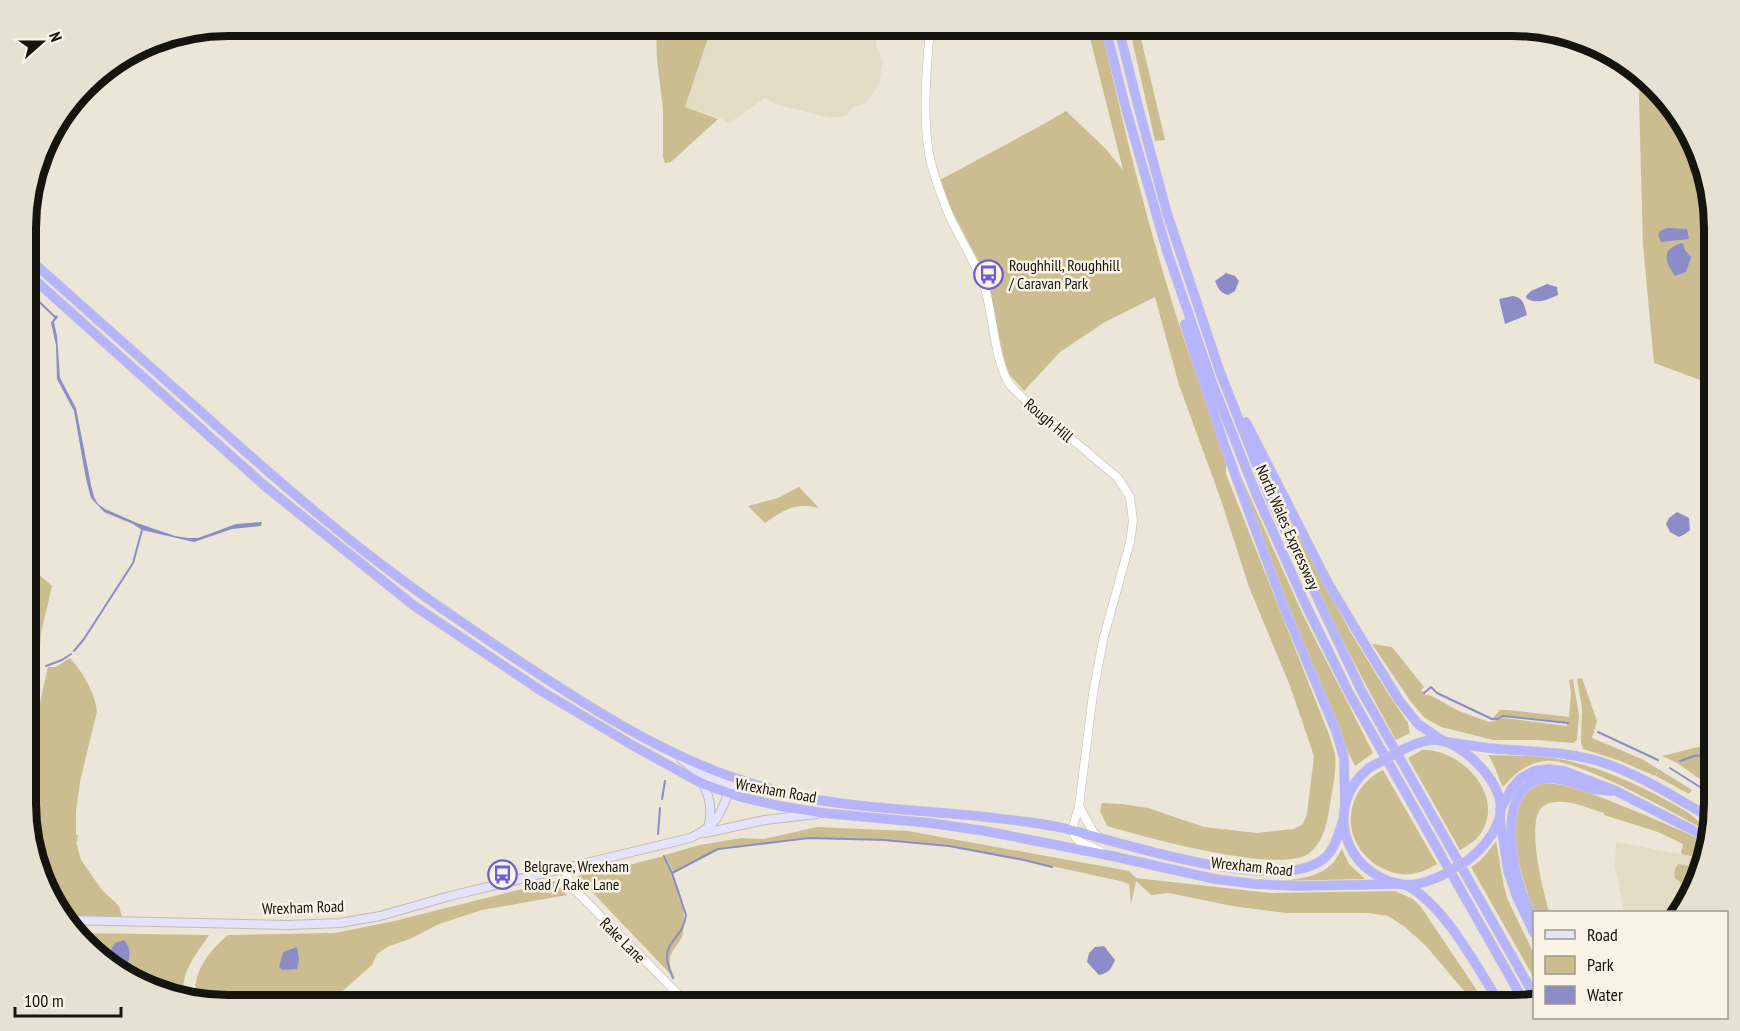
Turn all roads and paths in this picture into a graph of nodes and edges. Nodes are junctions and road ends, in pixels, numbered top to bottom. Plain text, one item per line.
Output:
1 (929, 36) edge
2 (1108, 36) edge
3 (1120, 36) edge
4 (1167, 252) junction
5 (36, 265) edge
6 (36, 281) edge
7 (1209, 339) junction
8 (1445, 741) junction
9 (703, 784) junction
10 (731, 786) junction
11 (1616, 791) junction
12 (1345, 804) junction
13 (1078, 806) junction
14 (823, 813) junction
15 (1500, 813) junction
16 (1704, 814) edge
17 (1343, 820) junction
18 (1072, 830) junction
19 (704, 831) junction
20 (1701, 834) edge
21 (1103, 839) junction
22 (1112, 856) junction
23 (564, 869) junction
24 (1402, 884) junction
25 (76, 920) edge
26 (1533, 920) edge
27 (1533, 931) edge
28 (1533, 993) edge
29 (679, 995) edge
30 (1495, 995) edge
31 (1521, 995) edge

1 - 13 street, Rough Hill
2 - 4 highway, North Wales Expressway
3 - 7 highway, North Wales Expressway
4 - 12 highway
4 - 31 highway, North Wales Expressway
5 - 10 highway
6 - 9 highway
7 - 8 highway
7 - 28 highway, North Wales Expressway
8 - 12 highway, bridge
8 - 15 highway
8 - 16 highway
9 - 10 highway
9 - 19 main road
10 - 14 highway, Wrexham Road
10 - 18 highway, Wrexham Road
10 - 19 main road, Wrexham Road
11 - 15 highway
11 - 20 highway
11 - 26 highway
12 - 17 highway
13 - 18 street, Rough Hill
13 - 21 street
14 - 19 main road
14 - 22 highway, Wrexham Road
15 - 24 highway, bridge
15 - 27 highway
17 - 21 highway, Wrexham Road
17 - 24 highway
18 - 21 highway, Wrexham Road
18 - 22 street
19 - 23 main road, Wrexham Road
22 - 24 highway, Wrexham Road
23 - 25 main road, Wrexham Road
23 - 29 street, Rake Lane
24 - 30 highway

